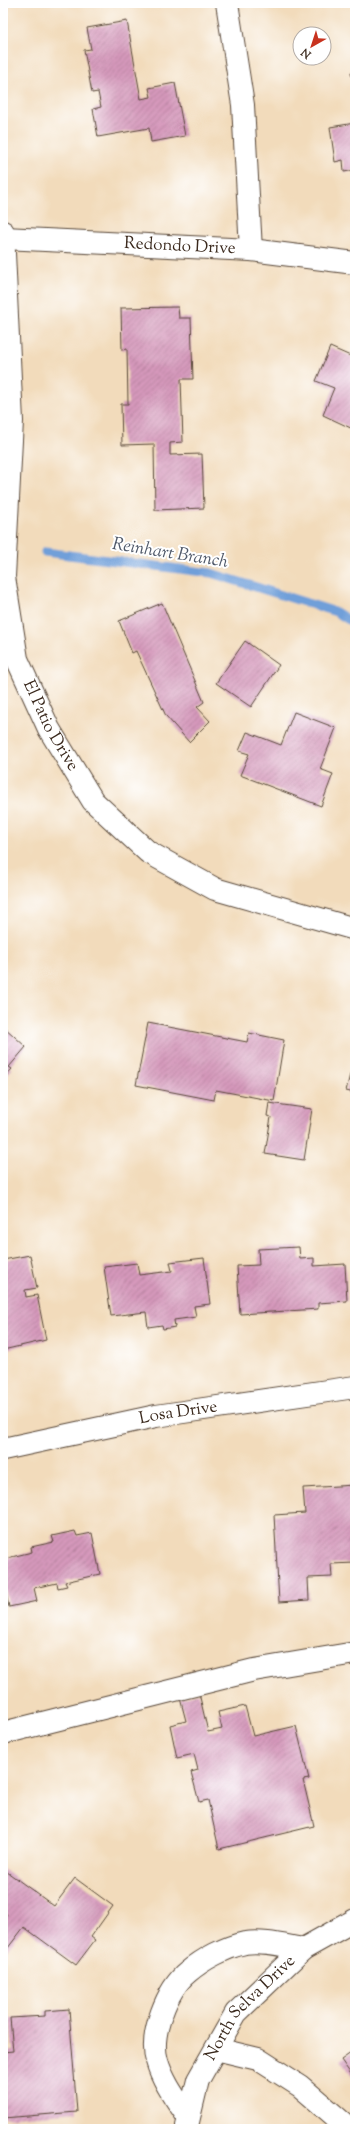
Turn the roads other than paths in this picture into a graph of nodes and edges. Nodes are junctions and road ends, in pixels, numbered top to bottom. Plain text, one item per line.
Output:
1 (227, 3) edge
2 (4, 235) edge
3 (251, 250) junction
4 (355, 263) edge
5 (355, 929) edge
6 (355, 1387) edge
7 (3, 1448) edge
8 (355, 1653) edge
9 (3, 1733) edge
10 (355, 1920) edge
11 (303, 1949) junction
12 (216, 2049) junction
13 (187, 2123) edge
14 (350, 2129) edge

1 - 3 street
2 - 3 street, Redondo Drive
2 - 5 street, El Patio Drive
3 - 4 street, Redondo Drive
6 - 7 street, Losa Drive
8 - 9 street
10 - 11 street, North Selva Drive
11 - 12 street, North Selva Drive
11 - 13 street
12 - 13 street, North Selva Drive
12 - 14 street

